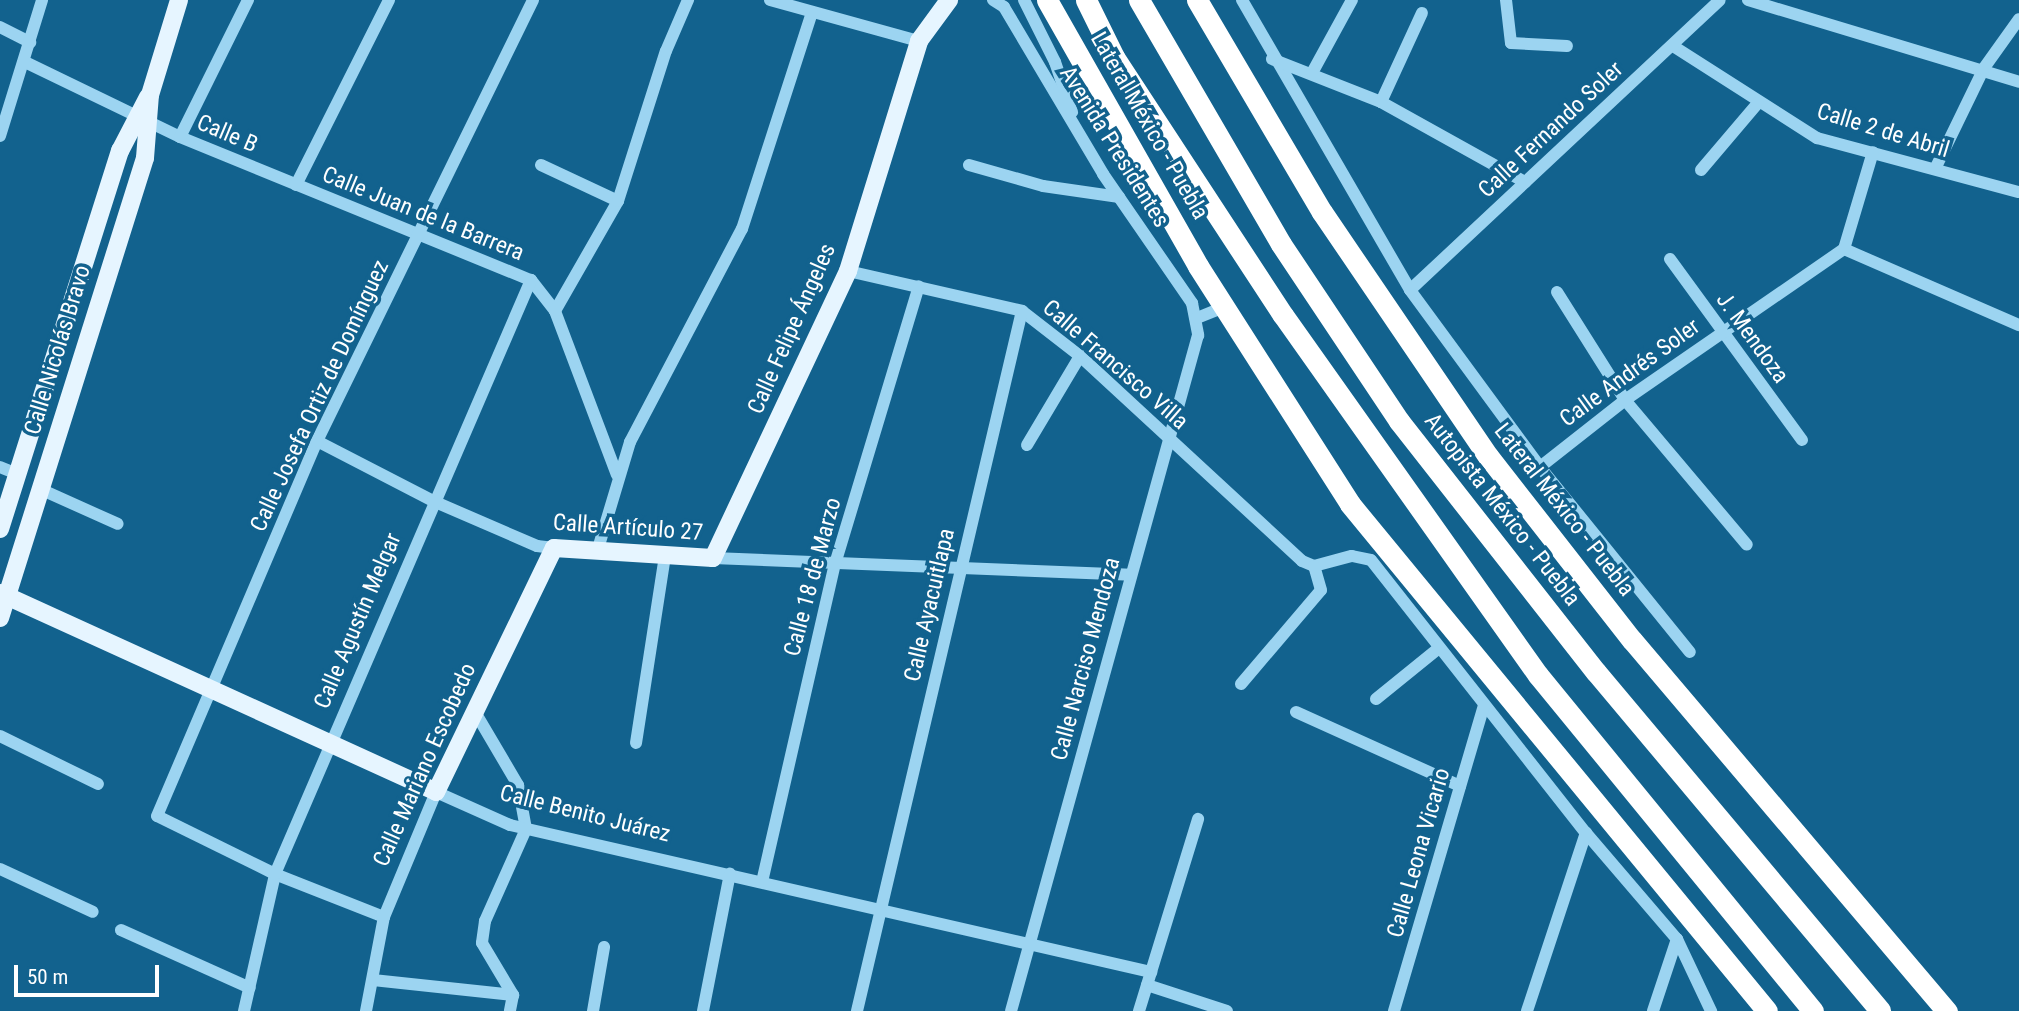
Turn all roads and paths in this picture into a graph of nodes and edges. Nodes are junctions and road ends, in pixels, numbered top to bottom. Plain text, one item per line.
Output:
1 (42, 0) edge
2 (179, 0) edge
3 (248, 0) edge
4 (389, 0) edge
5 (533, 0) edge
6 (688, 0) edge
7 (770, 0) edge
8 (949, 0) edge
9 (993, 0) edge
10 (1024, 0) edge
11 (1047, 0) edge
12 (1086, 0) edge
13 (1139, 0) edge
14 (1197, 0) edge
15 (1242, 0) edge
16 (1352, 0) edge
17 (1506, 0) edge
18 (1720, 0) edge
19 (1748, 0) edge
20 (812, 12) junction
21 (1422, 13) dead end
22 (2019, 19) edge
23 (0, 27) edge
24 (919, 41) junction
25 (30, 42) junction
26 (1673, 46) junction
27 (1567, 47) dead end
28 (1272, 59) junction
29 (24, 62) junction
30 (1984, 68) junction
31 (1312, 73) junction
32 (2019, 82) edge
33 (1381, 102) junction
34 (1758, 103) junction
35 (143, 118) junction
36 (0, 136) edge
37 (180, 137) junction
38 (1082, 139) junction
39 (1873, 152) junction
40 (541, 165) dead end
41 (969, 165) dead end
42 (1935, 169) junction
43 (1701, 170) dead end
44 (1525, 182) junction
45 (296, 186) junction
46 (2019, 192) edge
47 (1119, 197) junction
48 (618, 201) junction
49 (420, 232) junction
50 (1844, 249) junction
51 (1671, 259) dead end
52 (848, 271) junction
53 (531, 280) junction
54 (919, 286) junction
55 (1410, 290) junction
56 (1557, 292) dead end
57 (1224, 307) junction
58 (555, 311) junction
59 (1022, 311) junction
60 (1197, 318) junction
61 (2019, 325) edge
62 (1721, 333) junction
63 (1080, 356) junction
64 (1625, 400) junction
65 (1168, 440) junction
66 (1802, 440) dead end
67 (317, 441) junction
68 (1027, 444) dead end
69 (0, 467) edge
70 (1540, 467) junction
71 (17, 474) junction
72 (617, 475) junction
73 (40, 489) junction
74 (433, 501) junction
75 (118, 524) dead end
76 (0, 529) edge
77 (1747, 545) dead end
78 (554, 548) junction
79 (597, 552) junction
80 (665, 555) junction
81 (713, 558) junction
82 (835, 564) junction
83 (1314, 566) junction
84 (959, 570) junction
85 (1131, 575) junction
86 (3, 595) edge
87 (0, 618) edge
88 (1439, 648) junction
89 (1690, 652) dead end
90 (1241, 684) dead end
91 (211, 691) junction
92 (1376, 699) dead end
93 (1484, 706) junction
94 (475, 712) junction
95 (1296, 712) dead end
96 (0, 736) edge
97 (328, 743) junction
98 (636, 743) dead end
99 (98, 784) dead end
100 (1460, 786) junction
101 (436, 792) junction
102 (1198, 820) dead end
103 (526, 829) junction
104 (1586, 833) junction
105 (0, 869) edge
106 (275, 874) junction
107 (730, 874) junction
108 (762, 882) junction
109 (881, 908) junction
110 (93, 912) dead end
111 (384, 917) junction
112 (121, 930) dead end
113 (1677, 939) junction
114 (1030, 943) junction
115 (604, 947) dead end
116 (1151, 972) junction
117 (1737, 975) junction
118 (373, 980) junction
119 (1147, 985) junction
120 (250, 988) junction
121 (513, 995) junction
122 (244, 1011) edge
123 (366, 1011) edge
124 (510, 1011) edge
125 (593, 1011) edge
126 (703, 1011) edge
127 (857, 1011) edge
128 (1011, 1011) edge
129 (1139, 1011) edge
130 (1227, 1011) edge
131 (1394, 1011) edge
132 (1527, 1011) edge
133 (1653, 1011) edge
134 (1711, 1011) edge
135 (1758, 1011) edge
136 (1767, 1011) edge
137 (1813, 1011) edge
138 (1880, 1011) edge
139 (1947, 1011) edge

1 - 25 street
2 - 35 main road, Calle Nicolás Bravo
3 - 37 street
4 - 45 street
5 - 49 street, Calle Josefa Ortiz de Domínguez
6 - 48 street
7 - 20 street
8 - 24 main road, Calle Felipe Ángeles
9 - 38 street, Avenida Presidentes
10 - 38 street
11 - 57 highway, Lateral México - Puebla
12 - 137 highway
13 - 138 highway, Autopista México - Puebla
14 - 139 highway, Lateral México - Puebla
15 - 28 street
16 - 31 street
17 - 27 street
18 - 26 street, Calle Fernando Soler
19 - 30 street
20 - 24 street
20 - 72 street
21 - 33 street
22 - 30 street
23 - 25 street
24 - 52 main road, Calle Felipe Ángeles
25 - 29 street
26 - 34 street, Calle 2 de Abril
26 - 44 street, Calle Fernando Soler
28 - 31 street
28 - 55 street
29 - 35 street, Calle B
29 - 36 street
30 - 32 street
30 - 42 street
31 - 33 street
33 - 44 street
34 - 39 street, Calle 2 de Abril
34 - 43 street
35 - 37 street, Calle B
35 - 71 main road, Calle Nicolás Bravo
35 - 73 main road, Calle Nicolás Bravo
37 - 45 street, Calle B
38 - 47 street, Avenida Presidentes
39 - 42 street, Calle 2 de Abril
39 - 50 street
40 - 48 street
41 - 47 street
42 - 46 street, Calle 2 de Abril
44 - 55 street, Calle Fernando Soler
45 - 49 street, Calle Juan de la Barrera
47 - 60 street, Avenida Presidentes
48 - 58 street
49 - 53 street, Calle Juan de la Barrera
49 - 67 street, Calle Josefa Ortiz de Domínguez
50 - 61 street
50 - 62 street, Calle Andrés Soler
51 - 62 street, J. Mendoza
52 - 54 street, Calle Francisco Villa
52 - 81 main road, Calle Felipe Ángeles
53 - 58 street, Calle Juan de la Barrera
53 - 74 street, Calle Agustín Melgar
54 - 59 street, Calle Francisco Villa
54 - 82 street, Calle 18 de Marzo
55 - 70 street
56 - 64 street
57 - 60 street
57 - 117 highway, Lateral México - Puebla
58 - 72 street, Calle Juan de la Barrera
59 - 63 street, Calle Francisco Villa
59 - 84 street, Calle Ayacuitlapa
60 - 65 street, Calle Narciso Mendoza
62 - 64 street, Calle Andrés Soler
62 - 66 street, J. Mendoza
63 - 65 street, Calle Francisco Villa
63 - 68 street
64 - 70 street, Calle Andrés Soler
64 - 77 street
65 - 83 street, Calle Francisco Villa
65 - 85 street, Calle Narciso Mendoza
67 - 74 street, Calle Artículo 27
67 - 91 street, Calle Josefa Ortiz de Domínguez
69 - 71 street
70 - 89 street
71 - 76 main road, Calle Nicolás Bravo
72 - 79 street
73 - 75 street
73 - 86 main road, Calle Nicolás Bravo
74 - 78 street, Calle Artículo 27
74 - 97 street, Calle Agustín Melgar
78 - 79 main road, Calle Artículo 27
78 - 94 main road, Calle Mariano Escobedo
79 - 80 main road, Calle Artículo 27
80 - 81 main road, Calle Artículo 27
80 - 98 street
81 - 82 street, Calle Artículo 27
82 - 84 street, Calle Artículo 27
82 - 108 street, Calle 18 de Marzo
83 - 88 street
83 - 90 street
84 - 85 street, Calle Artículo 27
84 - 109 street, Calle Ayacuitlapa
85 - 114 street, Calle Narciso Mendoza
86 - 87 main road, Calle Nicolás Bravo
86 - 91 main road, Calle Benito Juárez
88 - 92 street
88 - 93 street
91 - 97 main road, Calle Benito Juárez
91 - 106 street, Calle Josefa Ortiz de Domínguez
93 - 100 street, Calle Leona Vicario
93 - 104 street
94 - 101 main road, Calle Mariano Escobedo
94 - 103 street
95 - 100 street
96 - 99 street
97 - 101 main road, Calle Benito Juárez
97 - 106 street, Calle Agustín Melgar
100 - 131 street, Calle Leona Vicario
101 - 103 street, Calle Benito Juárez
101 - 111 street, Calle Mariano Escobedo
102 - 116 street
103 - 107 street, Calle Benito Juárez
103 - 121 street
104 - 113 street
104 - 132 street
105 - 110 street
106 - 111 street
106 - 120 street, Calle Agustín Melgar
107 - 108 street, Calle Benito Juárez
107 - 126 street
108 - 109 street, Calle Benito Juárez
109 - 114 street, Calle Benito Juárez
109 - 127 street, Calle Ayacuitlapa
111 - 118 street, Calle Mariano Escobedo
112 - 120 street
113 - 133 street
113 - 134 street
114 - 116 street, Calle Benito Juárez
114 - 128 street, Calle Narciso Mendoza
115 - 125 street
116 - 119 street
117 - 135 main road
117 - 136 highway, Lateral México - Puebla
118 - 121 street
118 - 123 street, Calle Mariano Escobedo
119 - 129 street
119 - 130 street
120 - 122 street, Calle Agustín Melgar
121 - 124 street

